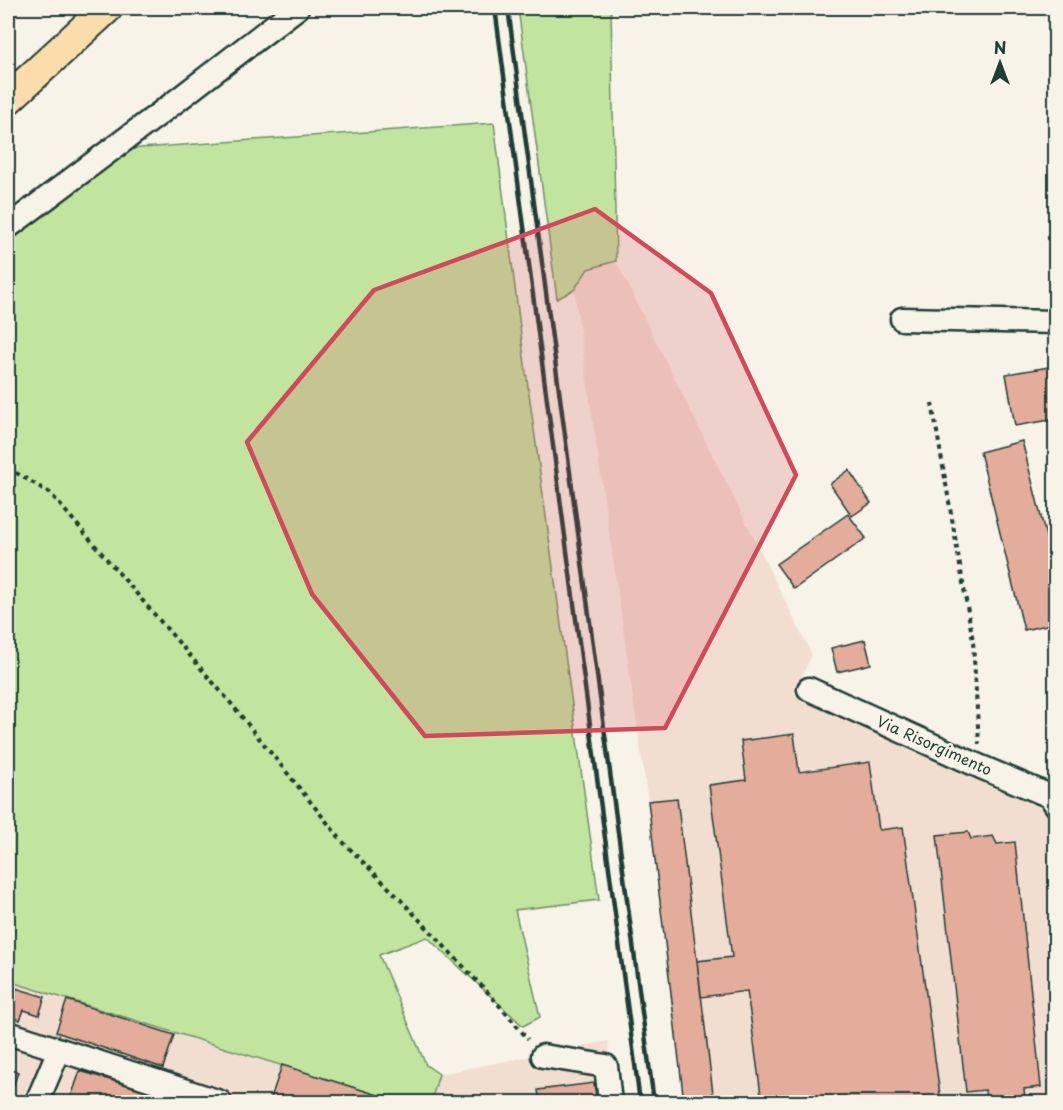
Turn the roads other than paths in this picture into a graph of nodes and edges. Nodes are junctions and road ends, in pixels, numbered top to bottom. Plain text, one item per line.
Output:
1 (107, 8) edge
2 (297, 8) edge
3 (8, 99) edge
4 (8, 227) edge
5 (902, 319) dead end
6 (1056, 322) edge
7 (809, 690) dead end
8 (1056, 805) edge
9 (8, 1033) edge
10 (58, 1050) junction
11 (543, 1056) road end
12 (37, 1102) edge
13 (220, 1102) edge
14 (610, 1102) edge

1 - 3 main road
2 - 4 street
5 - 6 street
7 - 8 street, Via Risorgimento
9 - 10 street
10 - 12 street
10 - 13 street
11 - 14 street

